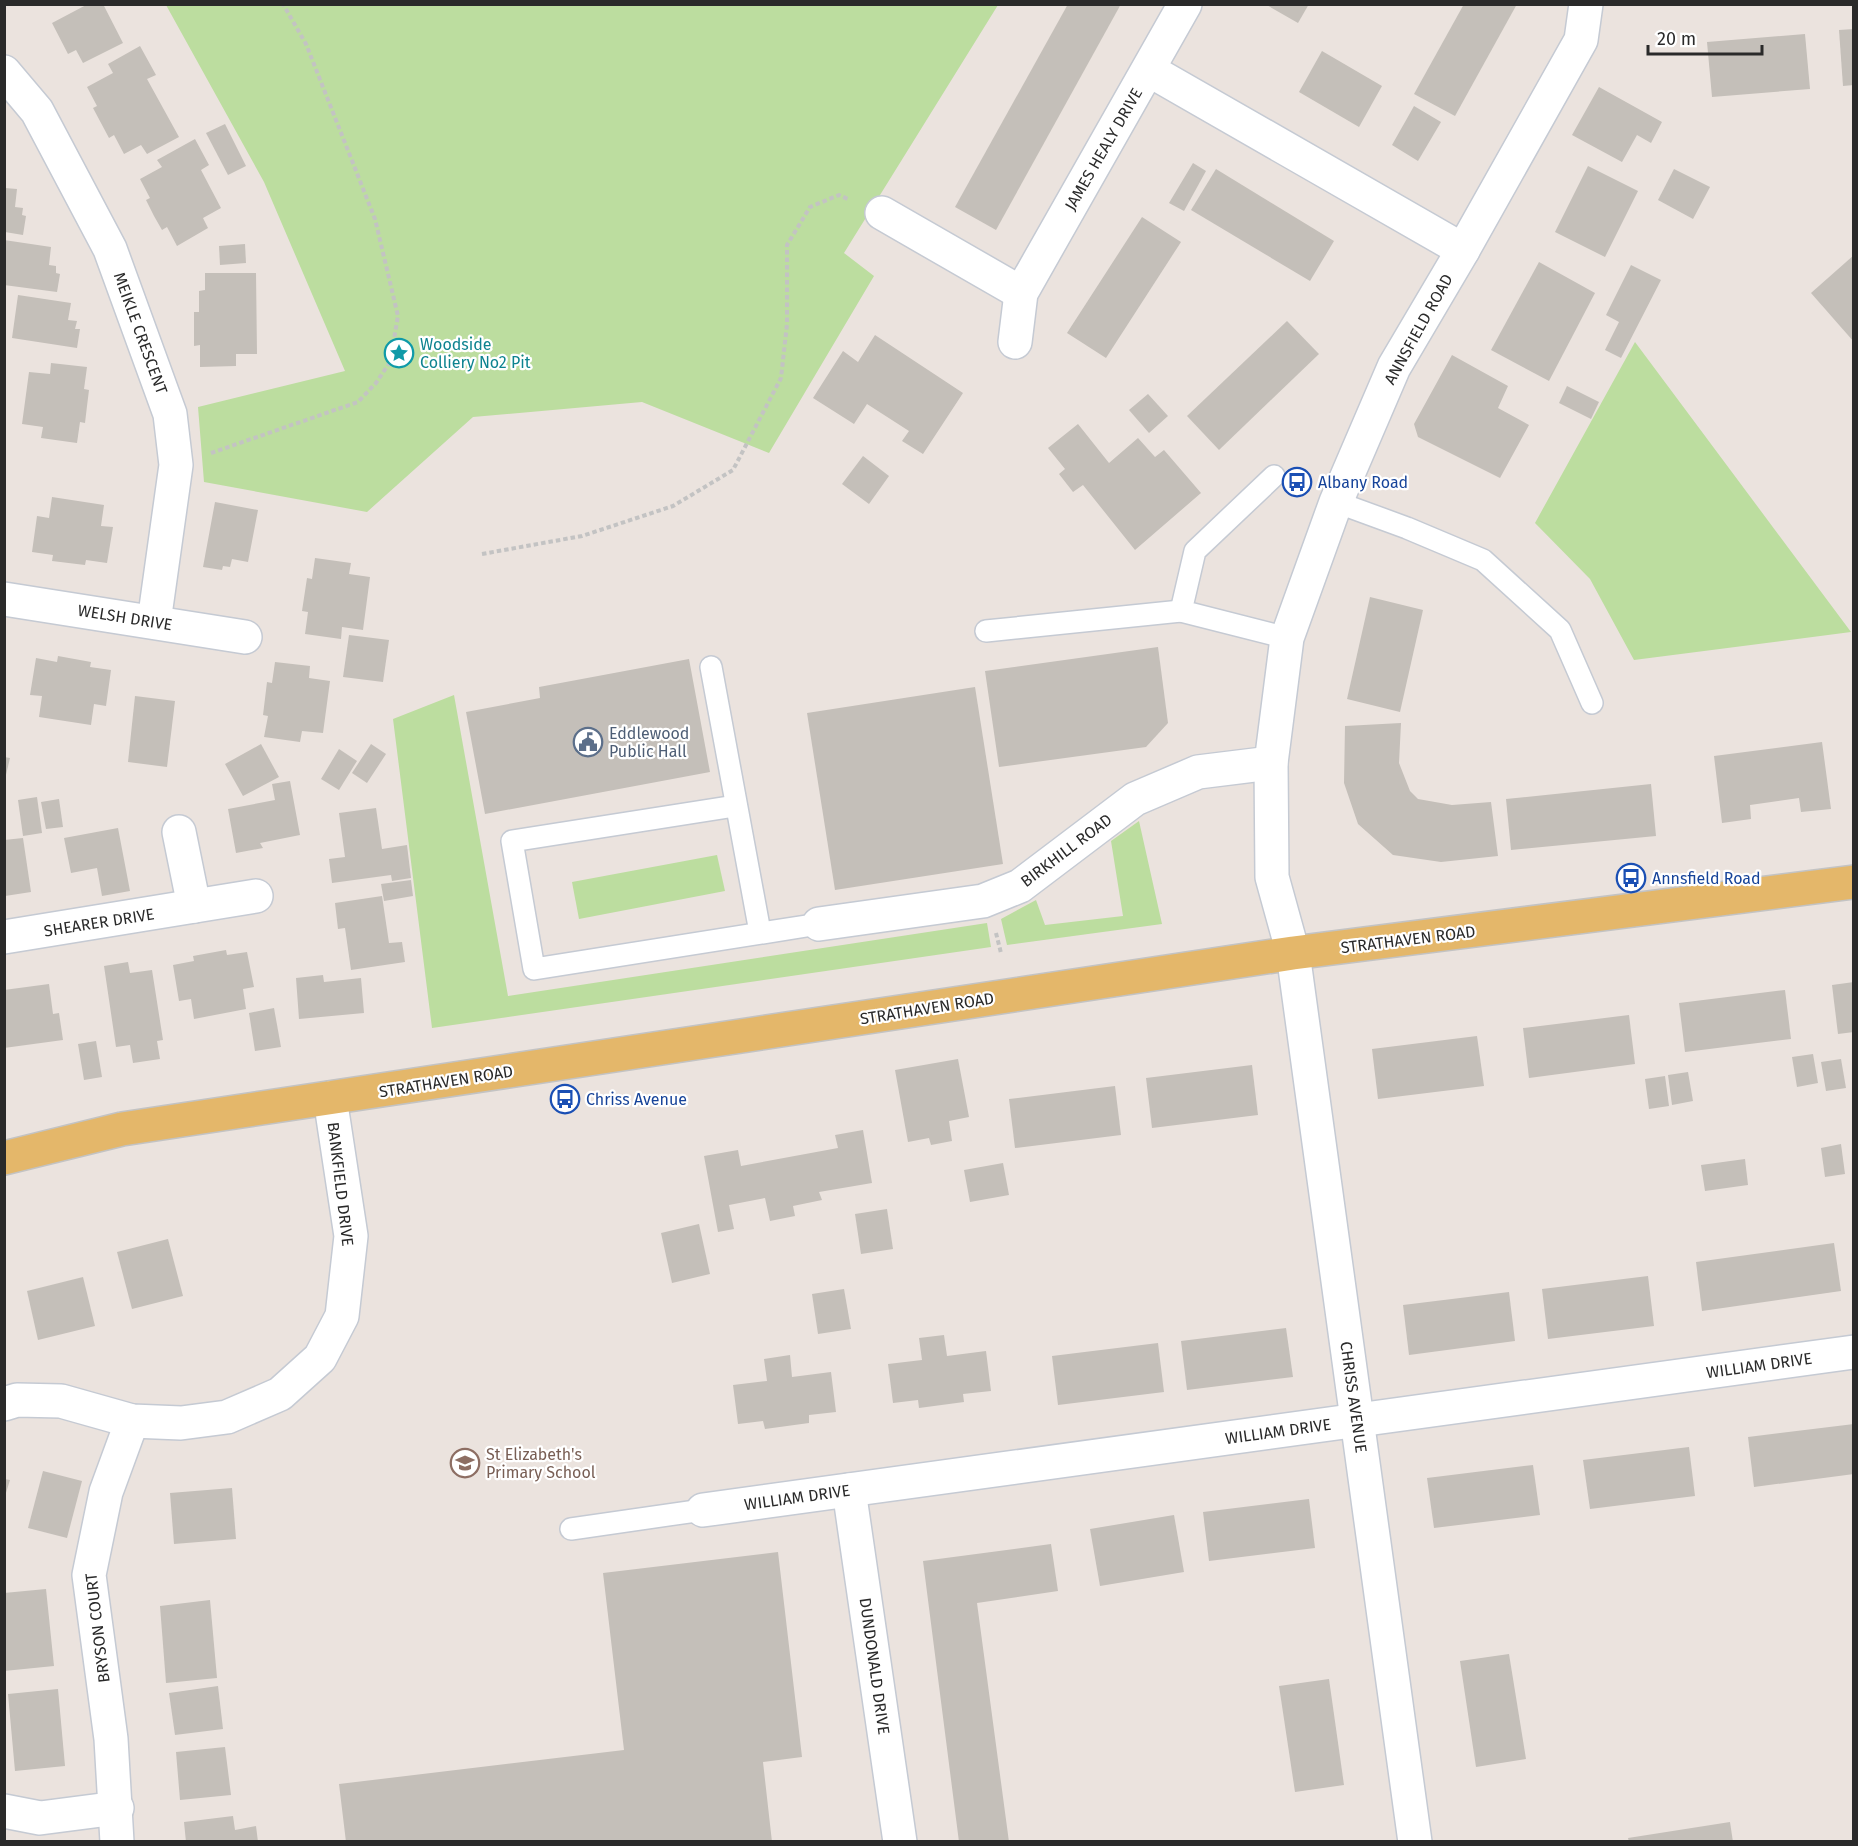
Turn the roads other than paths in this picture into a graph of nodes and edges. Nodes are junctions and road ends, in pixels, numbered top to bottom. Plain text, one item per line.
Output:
1 (1185, 4) edge
2 (1586, 4) edge
3 (1149, 70) junction
4 (4, 72) edge
5 (882, 213) road end
6 (1463, 250) junction
7 (1021, 293) junction
8 (1015, 342) dead end
9 (1274, 476) dead end
10 (1336, 502) junction
11 (4, 598) edge
12 (1181, 611) junction
13 (154, 622) junction
14 (986, 631) dead end
15 (245, 637) dead end
16 (1287, 638) junction
17 (711, 667) dead end
18 (1592, 703) dead end
19 (1271, 763) junction
20 (735, 806) junction
21 (179, 832) dead end
22 (1854, 882) edge
23 (256, 896) dead end
24 (194, 906) junction
25 (819, 924) joint
26 (760, 932) junction
27 (4, 937) edge
28 (1293, 953) junction
29 (330, 1098) junction
30 (4, 1158) edge
31 (1854, 1352) edge
32 (4, 1404) edge
33 (1357, 1420) junction
34 (132, 1421) junction
35 (849, 1490) junction
36 (703, 1510) joint
37 (570, 1529) dead end
38 (117, 1808) junction
39 (4, 1811) edge
40 (117, 1842) edge
41 (900, 1842) edge
42 (1415, 1842) edge

1 - 3 street, JAMES HEALY DRIVE
2 - 6 street, ANNSFIELD ROAD
3 - 6 street
3 - 7 street, JAMES HEALY DRIVE
4 - 13 street, MEIKLE CRESCENT
5 - 7 street
6 - 10 street, ANNSFIELD ROAD
7 - 8 street, JAMES HEALY DRIVE
9 - 12 lane
10 - 16 street, ANNSFIELD ROAD
10 - 18 lane
11 - 13 street, WELSH DRIVE
12 - 14 lane
12 - 16 lane
13 - 15 street, WELSH DRIVE
16 - 19 street, ANNSFIELD ROAD
17 - 20 lane
19 - 25 street, BIRKHILL ROAD
19 - 28 street, ANNSFIELD ROAD
20 - 26 lane
20 - 26 lane
21 - 24 street
22 - 28 main road, STRATHAVEN ROAD
23 - 24 street, SHEARER DRIVE
24 - 27 street, SHEARER DRIVE
25 - 26 lane
28 - 29 main road, STRATHAVEN ROAD
28 - 33 street, CHRISS AVENUE
29 - 30 main road, STRATHAVEN ROAD
29 - 34 street, BANKFIELD DRIVE
31 - 33 street, WILLIAM DRIVE
32 - 34 street, BANKFIELD DRIVE
33 - 35 street, WILLIAM DRIVE
33 - 42 street, CHRISS AVENUE
34 - 38 street, BRYSON COURT
35 - 36 street, WILLIAM DRIVE
35 - 41 street, DUNDONALD DRIVE
36 - 37 lane
38 - 39 street
38 - 40 street, BRYSON COURT

